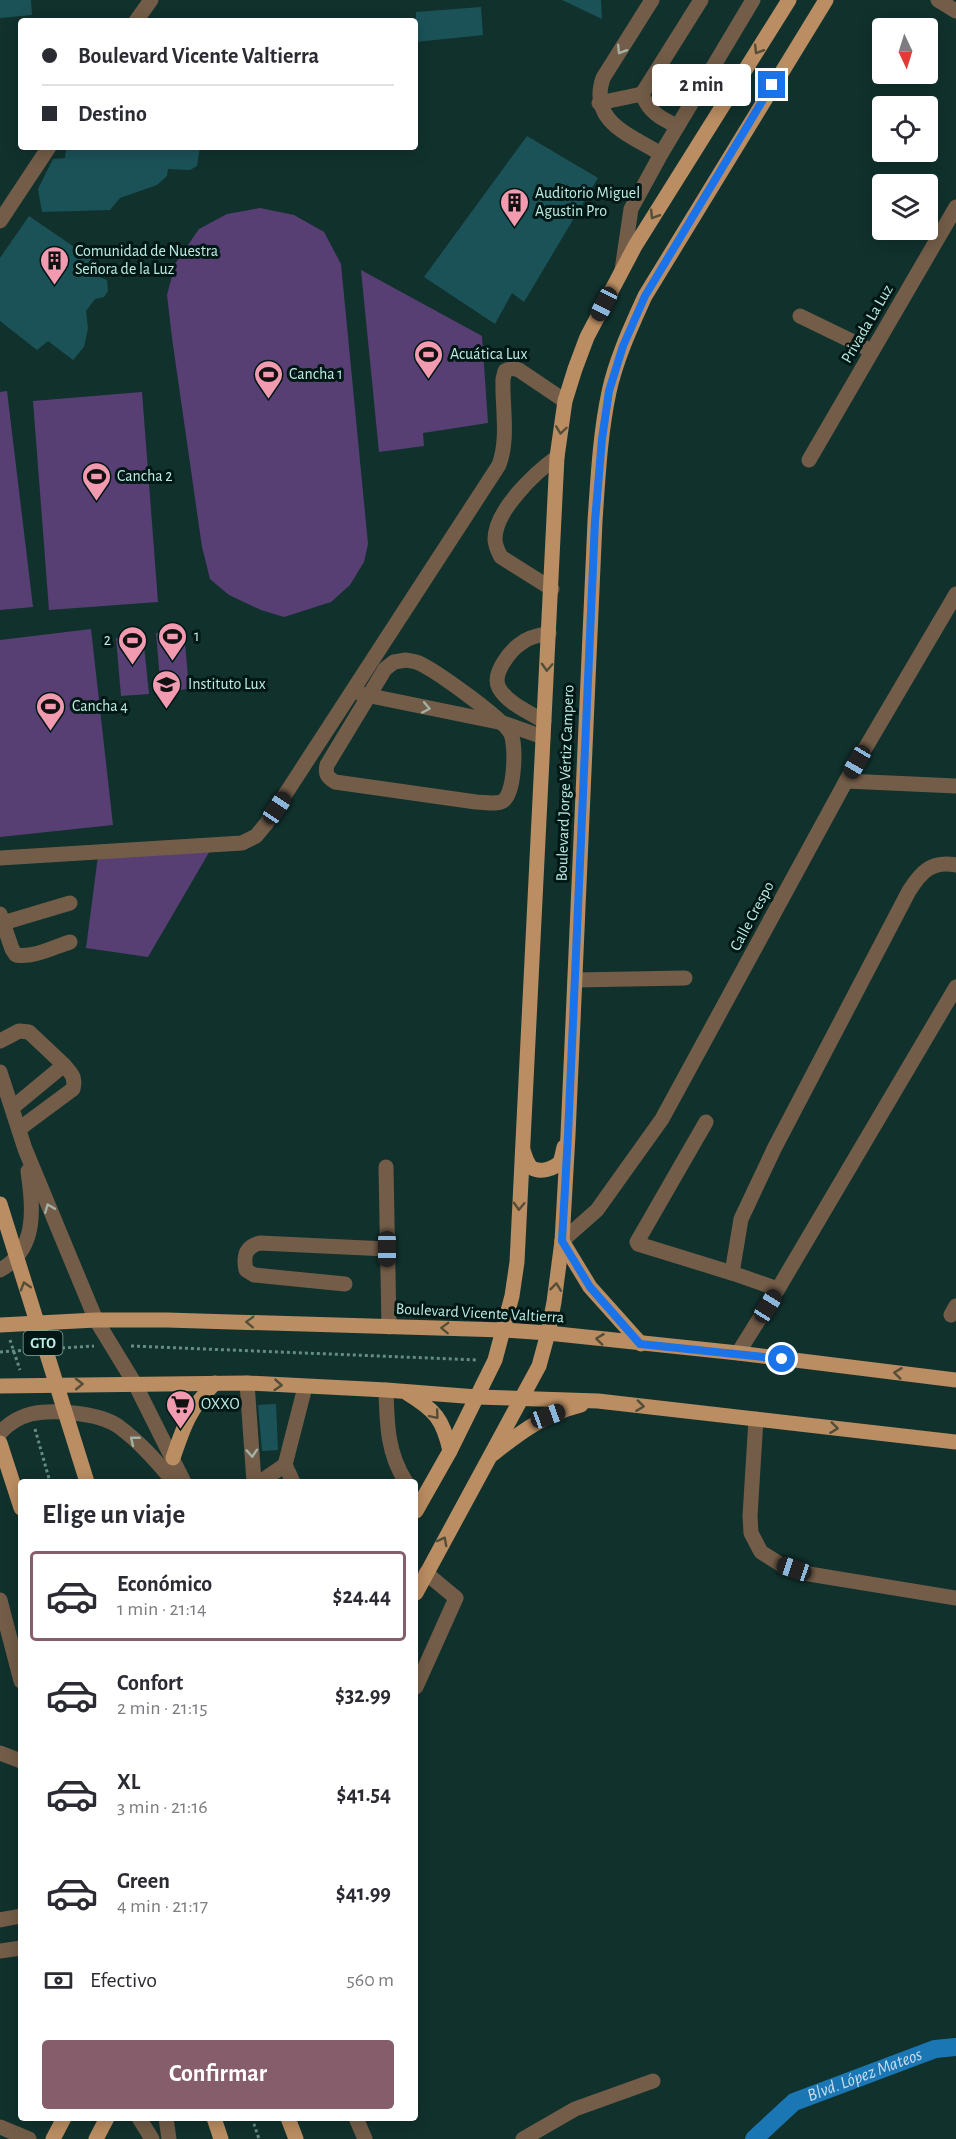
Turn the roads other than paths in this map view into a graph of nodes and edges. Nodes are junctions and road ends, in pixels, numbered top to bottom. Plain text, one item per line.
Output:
1 (152, 0) edge
2 (652, 0) edge
3 (702, 0) edge
4 (753, 0) edge
5 (789, 0) edge
6 (826, 0) edge
7 (938, 0) edge
8 (956, 11) edge
9 (138, 18) edge
10 (642, 94) junction
11 (599, 103) junction
12 (677, 126) junction
13 (47, 150) edge
14 (661, 154) junction
15 (956, 207) edge
16 (0, 221) edge
17 (621, 271) junction
18 (800, 316) dead end
19 (872, 351) junction
20 (565, 401) junction
21 (557, 457) junction
22 (809, 460) dead end
23 (552, 589) junction
24 (956, 594) edge
25 (549, 633) junction
26 (352, 692) junction
27 (369, 696) junction
28 (544, 721) junction
29 (503, 723) junction
30 (543, 737) junction
31 (310, 759) junction
32 (327, 765) junction
33 (846, 781) junction
34 (956, 786) edge
35 (0, 858) edge
36 (956, 865) edge
37 (70, 903) dead end
38 (2, 918) edge
39 (70, 942) dead end
40 (686, 978) dead end
41 (575, 980) junction
42 (956, 987) edge
43 (0, 1041) edge
44 (64, 1065) junction
45 (0, 1072) edge
46 (12, 1108) junction
47 (706, 1122) dead end
48 (19, 1129) junction
49 (568, 1135) junction
50 (522, 1147) junction
51 (26, 1149) junction
52 (386, 1167) dead end
53 (0, 1204) edge
54 (562, 1241) junction
55 (387, 1249) junction
56 (0, 1270) edge
57 (732, 1273) junction
58 (345, 1284) dead end
59 (778, 1289) junction
60 (96, 1320) junction
61 (0, 1325) edge
62 (389, 1327) junction
63 (503, 1330) junction
64 (548, 1333) junction
65 (640, 1344) junction
66 (738, 1353) junction
67 (956, 1380) edge
68 (215, 1383) junction
69 (247, 1383) junction
70 (135, 1384) junction
71 (0, 1386) edge
72 (305, 1387) junction
73 (386, 1390) junction
74 (405, 1391) junction
75 (477, 1397) junction
76 (521, 1398) junction
77 (598, 1401) junction
78 (756, 1419) junction
79 (0, 1433) edge
80 (956, 1442) edge
81 (0, 1443) edge
82 (450, 1450) junction
83 (173, 1458) junction
84 (486, 1460) junction
85 (285, 1465) junction
86 (86, 1479) edge
87 (171, 1479) edge
88 (183, 1479) edge
89 (254, 1479) edge
90 (264, 1479) edge
91 (292, 1479) edge
92 (404, 1479) edge
93 (18, 1499) edge
94 (418, 1502) edge
95 (426, 1573) junction
96 (418, 1589) edge
97 (956, 1598) edge
98 (0, 1600) edge
99 (18, 1669) edge
100 (418, 1683) edge
101 (0, 1753) edge
102 (18, 1760) edge
103 (18, 1917) edge
104 (0, 1920) edge
105 (18, 1948) edge
106 (0, 1951) edge
107 (653, 2081) dead end
108 (62, 2121) edge
109 (105, 2121) edge
110 (141, 2121) edge
111 (166, 2121) edge
112 (215, 2121) edge
113 (289, 2121) edge
114 (357, 2121) edge
115 (368, 2121) edge
116 (0, 2127) edge
117 (29, 2139) edge
118 (53, 2139) edge
119 (96, 2139) edge
120 (152, 2139) edge
121 (169, 2139) edge
122 (221, 2139) edge
123 (296, 2139) edge
124 (365, 2139) edge
125 (370, 2139) edge
126 (523, 2139) edge

1 - 9 street
2 -> 11 street
3 - 10 street
4 - 12 street
5 -> 17 main road, Boulevard Jorge Vértiz Campero
6 - 41 main road, Boulevard Jorge Vértiz Campero
7 - 8 street
10 - 11 street
10 - 12 street
11 - 14 street
12 - 14 street
13 - 16 street
14 - 17 street
15 - 19 street, Privada La Luz
17 - 20 main road, Boulevard Jorge Vértiz Campero
18 - 19 street
19 - 22 street, Privada La Luz
20 -> 21 main road, Boulevard Jorge Vértiz Campero
20 - 26 street
21 - 23 main road, Boulevard Jorge Vértiz Campero
21 - 23 street
23 - 25 main road, Boulevard Jorge Vértiz Campero
24 - 33 street, Calle Crespo
25 -> 28 main road, Boulevard Jorge Vértiz Campero
25 - 28 street
26 - 27 street
26 - 31 street
27 -> 29 street
27 - 29 street
27 - 32 street
28 - 30 main road, Boulevard Jorge Vértiz Campero
29 - 30 street
29 - 32 street
30 - 50 main road, Boulevard Jorge Vértiz Campero
31 - 32 street
31 - 35 street
33 - 34 street
33 - 54 street, Calle Crespo
36 - 57 street
37 - 38 street
38 - 39 street
40 - 41 street
41 - 49 main road, Boulevard Jorge Vértiz Campero
42 - 59 street
43 - 44 street
44 - 46 street
44 - 48 street
45 - 46 street
46 - 48 street
47 - 57 street
48 - 51 street
49 - 50 main road
49 - 54 main road, Boulevard Jorge Vértiz Campero
50 -> 63 main road, Boulevard Jorge Vértiz Campero
51 - 56 street
60 -> 51 street
52 - 55 street
86 -> 53 main road, GTO
64 -> 54 main road, Boulevard Jorge Vértiz Campero
54 - 65 main road
55 - 58 street
55 - 62 street
57 - 59 street
59 - 66 street
60 - 61 main road, Boulevard Vicente Valtierra
62 -> 60 main road, Boulevard Vicente Valtierra
60 - 70 street
63 -> 62 main road, Boulevard Vicente Valtierra
63 - 64 main road, Boulevard Vicente Valtierra
63 - 75 main road, Boulevard Jorge Vértiz Campero
65 -> 64 main road, Boulevard Vicente Valtierra
64 - 76 main road, Boulevard Jorge Vértiz Campero
65 - 66 main road, Boulevard Vicente Valtierra
67 -> 66 main road, Boulevard Vicente Valtierra
68 - 69 main road
68 - 70 main road
68 - 83 main road
69 -> 72 main road
69 -> 89 street
71 -> 70 main road
70 - 83 street
72 - 73 main road
72 - 85 street
73 - 74 main road
73 - 92 street
74 - 75 main road
74 -> 82 main road
75 - 76 main road
75 - 82 main road, Boulevard Jorge Vértiz Campero
76 - 77 main road
76 - 84 main road, Boulevard Jorge Vértiz Campero
77 -> 78 main road
77 - 84 main road
78 -> 80 main road
78 - 97 street
87 -> 79 street
81 - 93 main road
82 - 94 main road, Boulevard Jorge Vértiz Campero
83 - 88 street
95 -> 84 main road, Boulevard Jorge Vértiz Campero
85 - 90 street
85 - 91 street
95 - 96 main road, Boulevard Jorge Vértiz Campero
95 - 100 street
98 - 99 street
101 - 102 street
103 - 104 street
105 - 106 street
107 - 126 street
108 - 118 main road
109 - 119 main road
110 - 120 street
111 - 121 street
112 - 122 main road
113 - 123 main road
114 - 124 street
115 - 125 street
116 - 117 street

